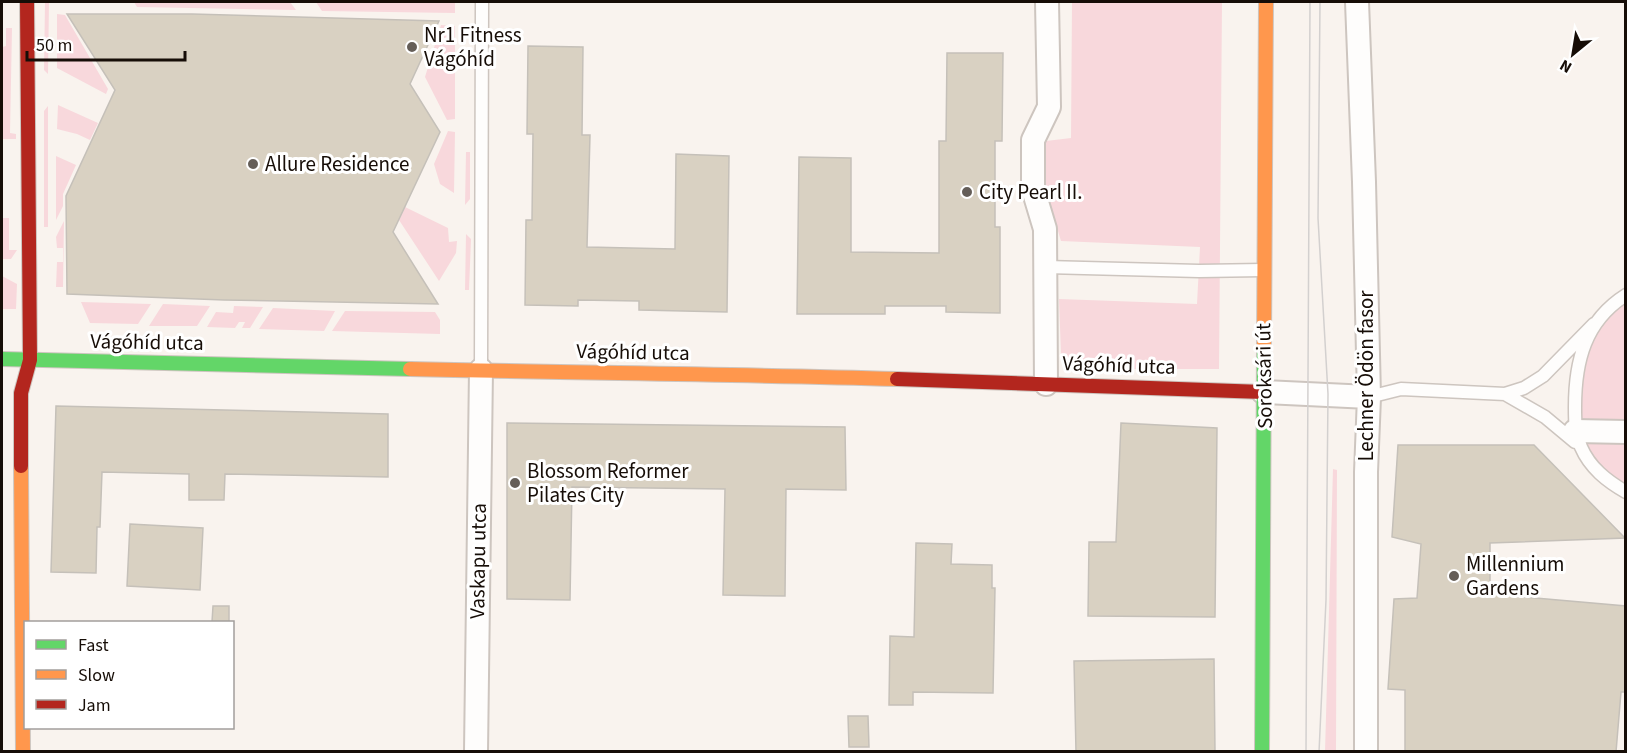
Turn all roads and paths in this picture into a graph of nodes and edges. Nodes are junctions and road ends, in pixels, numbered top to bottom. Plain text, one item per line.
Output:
1 (27, 2) edge
2 (482, 2) edge
3 (1047, 2) edge
4 (1266, 2) edge
5 (1357, 2) edge
6 (1046, 267) junction
7 (1263, 270) junction
8 (1626, 295) edge
9 (1594, 324) junction
10 (2, 359) edge
11 (30, 360) junction
12 (481, 370) junction
13 (1046, 384) junction
14 (1263, 392) junction
15 (1505, 394) junction
16 (1368, 397) junction
17 (1626, 432) edge
18 (1578, 439) junction
19 (1626, 492) edge
20 (23, 752) edge
21 (476, 752) edge
22 (1262, 752) edge
23 (1366, 752) edge

1 - 11 street
2 - 12 lane
3 - 6 street
4 - 7 street, Soroksári út
5 - 16 street, Lechner Ödön fasor
6 - 7 lane
6 - 13 street
7 - 14 street, Soroksári út
8 - 9 lane
9 - 15 lane
9 - 18 lane
10 - 11 street, Vágóhíd utca
11 - 12 street, Vágóhíd utca
11 - 20 street
12 - 13 street, Vágóhíd utca
12 - 21 street, Vaskapu utca
13 - 14 street, Vágóhíd utca
14 - 16 street
14 - 22 street, Soroksári út
15 - 16 lane
15 - 18 lane
16 - 23 street, Lechner Ödön fasor
17 - 18 street
18 - 19 lane

